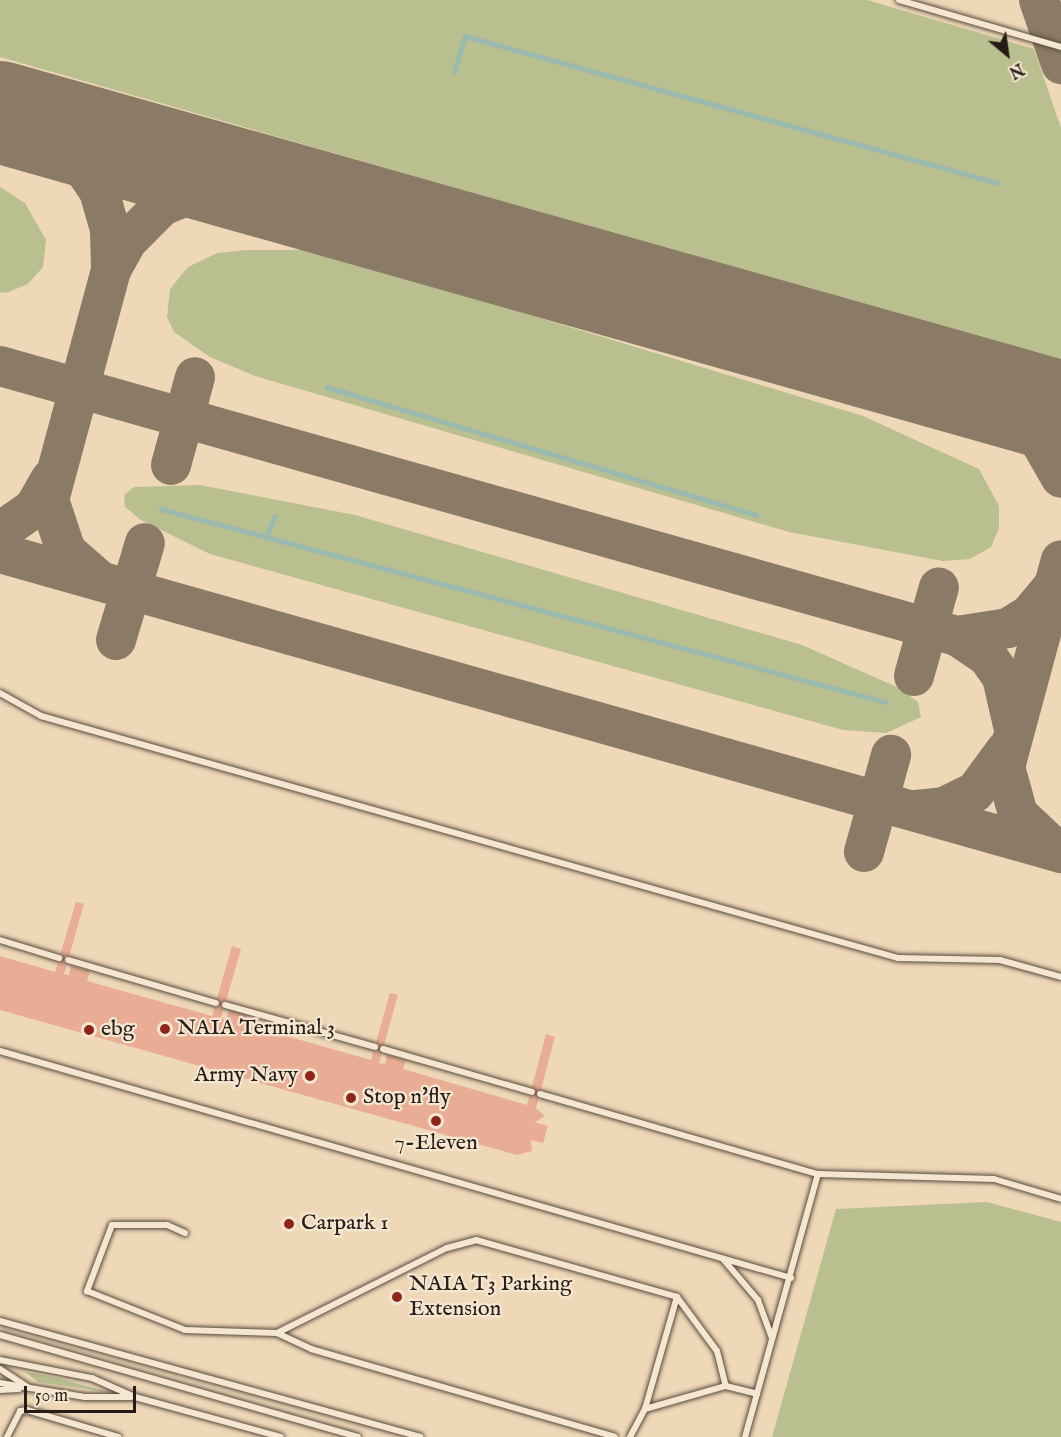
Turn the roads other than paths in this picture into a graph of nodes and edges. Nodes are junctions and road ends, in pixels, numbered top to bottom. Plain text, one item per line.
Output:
1 (899, 0) edge
2 (1061, 47) edge
3 (0, 693) edge
4 (0, 940) edge
5 (59, 958) dead end
6 (68, 960) dead end
7 (1061, 977) edge
8 (216, 1003) dead end
9 (225, 1005) dead end
10 (375, 1047) dead end
11 (382, 1049) dead end
12 (0, 1051) edge
13 (532, 1092) dead end
14 (540, 1094) dead end
15 (818, 1174) junction
16 (1061, 1199) edge
17 (184, 1233) dead end
18 (718, 1255) junction
19 (791, 1278) junction
20 (677, 1298) junction
21 (0, 1321) edge
22 (277, 1333) junction
23 (0, 1335) edge
24 (773, 1341) junction
25 (0, 1360) edge
26 (0, 1369) edge
27 (0, 1383) edge
28 (726, 1386) junction
29 (31, 1389) junction
30 (0, 1390) edge
31 (757, 1394) junction
32 (135, 1398) junction
33 (645, 1409) junction
34 (7, 1437) edge
35 (118, 1437) edge
36 (281, 1437) edge
37 (358, 1437) edge
38 (420, 1437) edge
39 (615, 1437) edge
40 (630, 1437) edge
41 (745, 1437) edge

1 - 2 lane
3 - 7 lane
4 - 5 lane
6 - 8 lane
9 - 10 lane
11 - 13 lane
12 - 18 lane
14 - 15 lane
15 - 16 lane
15 - 19 lane
17 - 22 lane
18 - 19 lane
18 - 24 lane
19 - 24 lane
20 - 22 lane
20 - 28 lane
20 - 33 lane
21 - 38 lane
22 - 39 lane
23 - 37 lane
24 - 31 lane
25 - 32 lane
26 - 29 lane
27 - 29 lane
28 - 31 lane
28 - 33 lane
29 - 30 lane
29 - 32 lane
31 - 41 lane
32 - 36 lane
33 - 40 lane
34 - 35 lane

